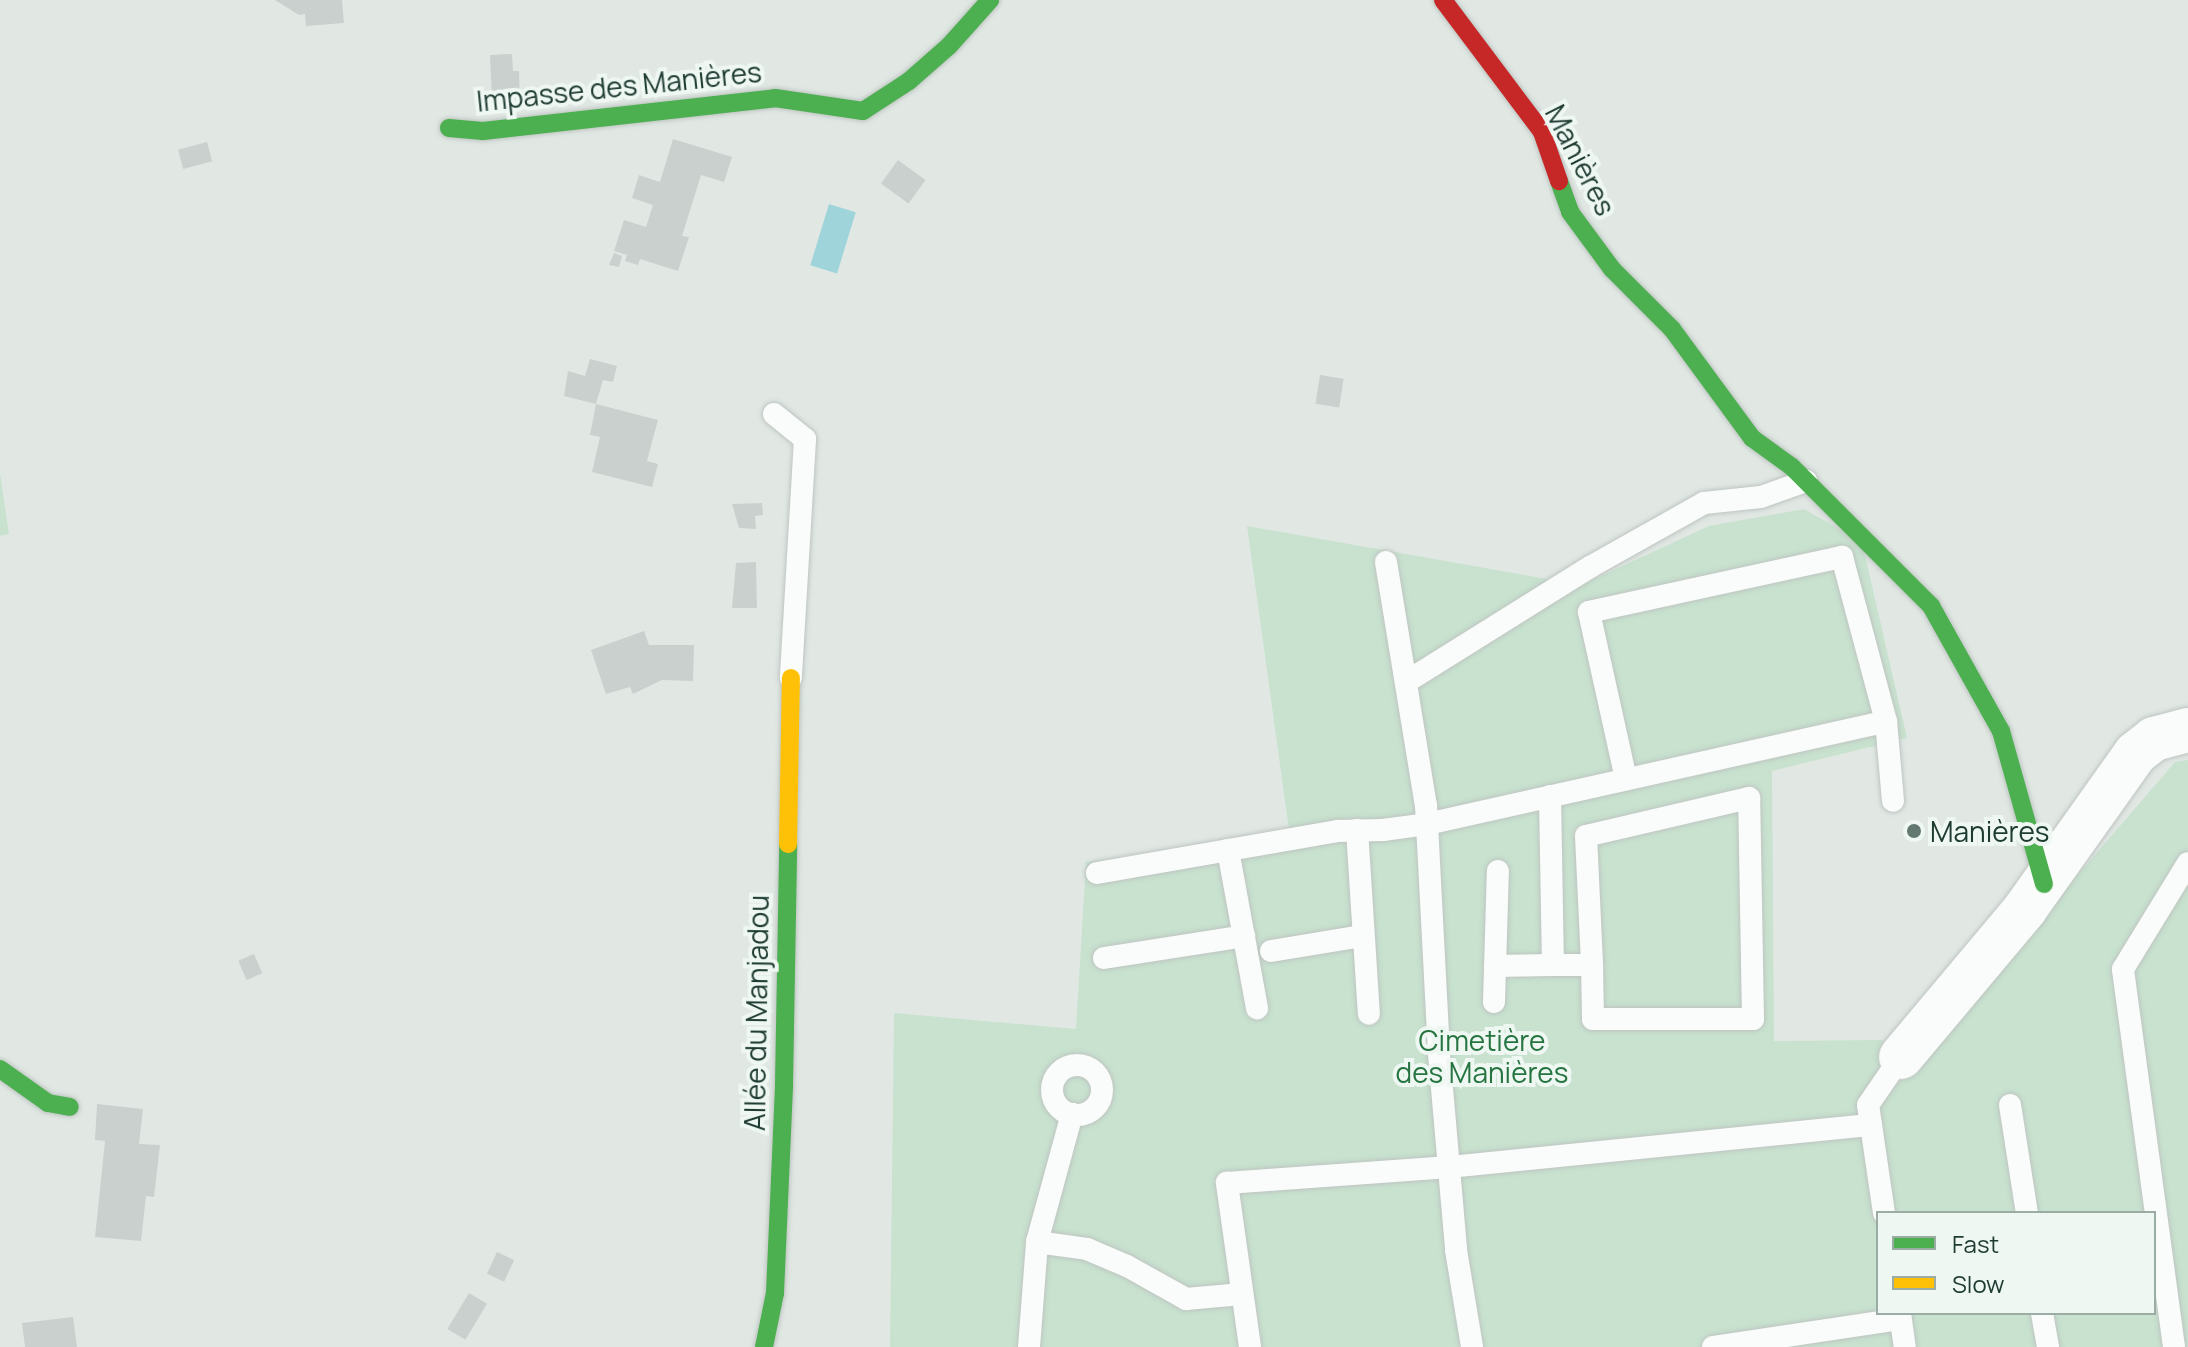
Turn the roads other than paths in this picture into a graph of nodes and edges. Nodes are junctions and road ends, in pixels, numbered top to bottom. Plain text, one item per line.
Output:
1 (990, 0) edge
2 (1443, 0) edge
3 (449, 128) dead end
4 (774, 414) dead end
5 (1806, 481) junction
6 (1386, 562) dead end
7 (791, 678) joint
8 (1406, 682) junction
9 (1886, 721) junction
10 (2188, 730) edge
11 (1626, 779) junction
12 (1550, 796) junction
13 (1893, 801) dead end
14 (1427, 824) junction
15 (1357, 830) junction
16 (1228, 850) junction
17 (2188, 863) edge
18 (1498, 871) dead end
19 (1097, 873) dead end
20 (2044, 884) junction
21 (1244, 936) junction
22 (1363, 936) junction
23 (1271, 951) dead end
24 (1104, 958) dead end
25 (1553, 965) junction
26 (1592, 965) junction
27 (1495, 966) junction
28 (1494, 1002) dead end
29 (1257, 1008) dead end
30 (1369, 1014) dead end
31 (1901, 1057) joint
32 (0, 1069) edge
33 (2010, 1105) dead end
34 (70, 1107) dead end
35 (1072, 1114) dead end
36 (1871, 1125) junction
37 (1449, 1167) junction
38 (1884, 1211) edge
39 (2027, 1211) edge
40 (2156, 1211) edge
41 (2156, 1214) edge
42 (1037, 1242) junction
43 (1242, 1294) junction
44 (2042, 1315) edge
45 (1900, 1316) edge
46 (764, 1347) edge
47 (1029, 1347) edge
48 (1250, 1347) edge
49 (1472, 1347) edge
50 (1713, 1347) edge
51 (1905, 1347) edge
52 (2048, 1347) edge
53 (2174, 1347) edge

1 - 3 street, Impasse des Manières
2 - 5 street, Manières
4 - 7 lane
5 - 8 lane
5 - 20 street, Manières
6 - 8 lane
7 - 46 street, Allée du Manjadou
8 - 14 lane
9 - 11 lane
9 - 11 lane
9 - 13 lane
10 - 20 street
11 - 12 lane
12 - 14 lane
12 - 25 lane
14 - 15 lane
14 - 37 lane
15 - 16 lane
15 - 22 lane
16 - 19 lane
16 - 21 lane
17 - 40 lane
18 - 27 lane
20 - 31 street
21 - 24 lane
21 - 29 lane
22 - 23 lane
22 - 30 lane
25 - 26 lane
25 - 27 lane
26 - 26 lane
27 - 28 lane
31 - 36 lane
32 - 34 street
33 - 39 lane
35 - 42 lane
36 - 37 lane
36 - 38 lane
37 - 43 lane
37 - 49 lane
41 - 53 lane
42 - 43 lane
42 - 47 lane
43 - 48 lane
44 - 52 lane
45 - 50 lane
45 - 51 lane

